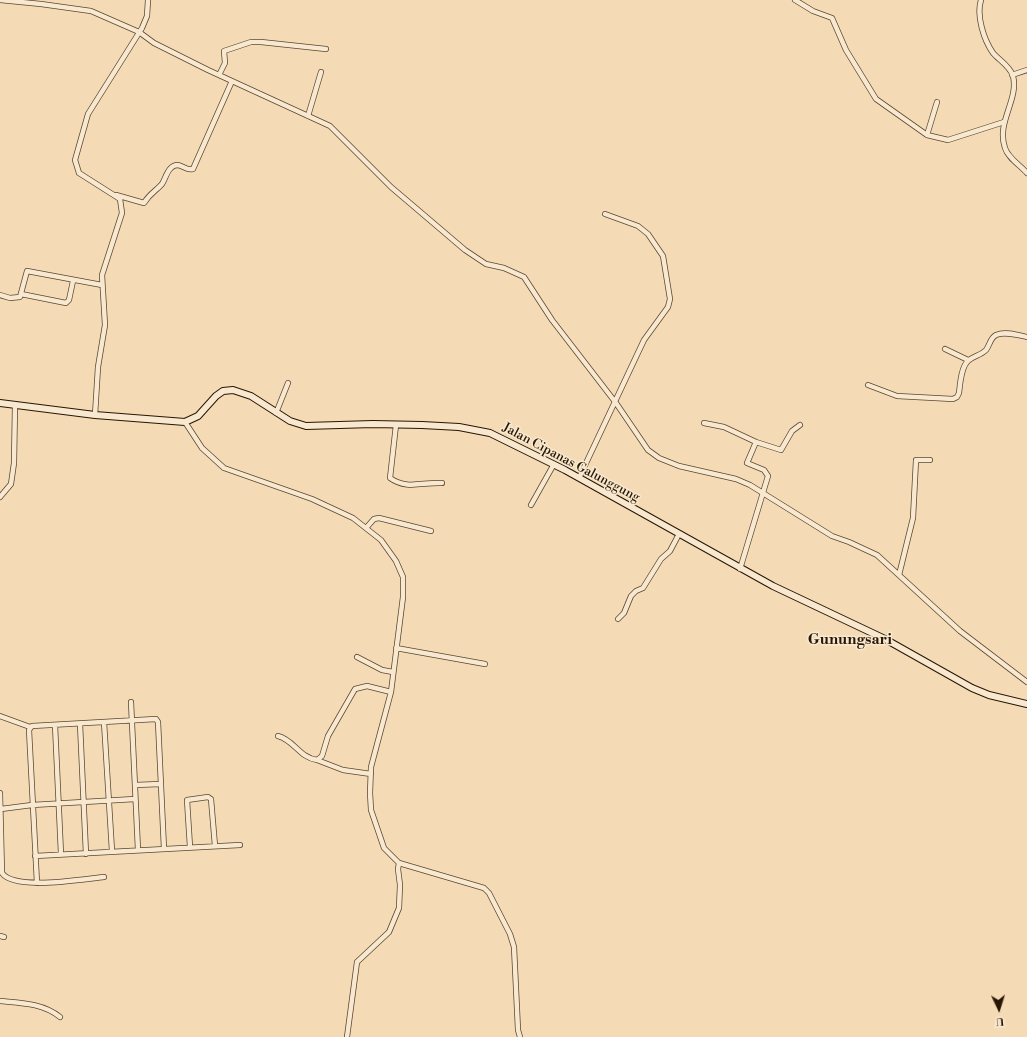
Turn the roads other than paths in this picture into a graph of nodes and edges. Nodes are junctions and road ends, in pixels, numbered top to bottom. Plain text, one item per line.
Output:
1 (0, 0) edge
2 (148, 0) edge
3 (795, 0) edge
4 (981, 0) edge
5 (139, 32) junction
6 (326, 49) dead end
7 (1027, 70) edge
8 (321, 72) dead end
9 (220, 75) junction
10 (1012, 75) junction
11 (232, 81) junction
12 (937, 102) dead end
13 (308, 116) junction
14 (1004, 122) junction
15 (927, 135) junction
16 (1027, 173) edge
17 (111, 193) junction
18 (605, 214) dead end
19 (73, 281) junction
20 (102, 285) junction
21 (21, 294) junction
22 (0, 295) edge
23 (1027, 337) edge
24 (945, 349) dead end
25 (968, 360) junction
26 (288, 383) dead end
27 (868, 385) dead end
28 (0, 403) edge
29 (616, 403) junction
30 (15, 405) junction
31 (276, 413) junction
32 (95, 415) junction
33 (185, 422) junction
34 (704, 423) dead end
35 (800, 424) dead end
36 (395, 428) junction
37 (756, 442) junction
38 (930, 460) dead end
39 (554, 464) junction
40 (580, 478) junction
41 (442, 483) dead end
42 (764, 495) junction
43 (0, 497) edge
44 (531, 505) dead end
45 (366, 528) junction
46 (431, 531) dead end
47 (679, 534) junction
48 (740, 568) junction
49 (900, 575) junction
50 (618, 619) dead end
51 (396, 648) junction
52 (357, 657) dead end
53 (485, 664) dead end
54 (393, 672) junction
55 (1027, 682) edge
56 (391, 692) junction
57 (131, 702) dead end
58 (1027, 704) edge
59 (0, 716) edge
60 (132, 720) junction
61 (104, 722) junction
62 (55, 724) junction
63 (80, 724) junction
64 (30, 727) junction
65 (278, 736) dead end
66 (317, 760) junction
67 (371, 774) junction
68 (161, 784) junction
69 (135, 785) junction
70 (0, 793) edge
71 (135, 799) junction
72 (109, 801) junction
73 (83, 802) junction
74 (58, 804) junction
75 (32, 805) junction
76 (1, 809) edge
77 (1, 833) edge
78 (240, 845) dead end
79 (215, 846) junction
80 (190, 847) junction
81 (164, 849) junction
82 (138, 850) junction
83 (112, 852) junction
84 (61, 854) junction
85 (86, 854) junction
86 (35, 856) junction
87 (399, 863) junction
88 (104, 877) dead end
89 (37, 883) junction
90 (0, 1001) edge
91 (60, 1017) dead end
92 (347, 1037) edge
93 (520, 1037) edge

1 - 5 street
2 - 5 street
3 - 15 street
4 - 10 street
5 - 9 street
5 - 17 street
6 - 9 street
7 - 10 street
8 - 13 street
9 - 11 street
10 - 14 street
11 - 13 street
11 - 17 street
12 - 15 street
13 - 29 street
14 - 15 street
14 - 16 street
17 - 20 street
18 - 29 street
19 - 20 street
19 - 21 street
19 - 21 street
20 - 32 street
21 - 22 street
23 - 25 street
24 - 25 street
25 - 27 street
26 - 31 street
28 - 30 street
29 - 40 street
29 - 42 street
30 - 32 street
30 - 43 street
31 - 33 street, Jalan Cipanas Galunggung
31 - 36 street, Jalan Cipanas Galunggung
32 - 33 street
33 - 45 street
34 - 37 street
35 - 37 street
36 - 39 street, Jalan Cipanas Galunggung
36 - 41 street
37 - 42 street
38 - 49 street
39 - 40 street, Jalan Cipanas Galunggung
39 - 44 street
40 - 47 street, Jalan Cipanas Galunggung
42 - 48 street
42 - 49 street
45 - 46 street
45 - 51 street
47 - 48 street, Jalan Cipanas Galunggung
47 - 50 street
48 - 58 street, Jalan Cipanas Galunggung
49 - 55 street
51 - 53 street
51 - 54 street
52 - 54 street
54 - 56 street
56 - 66 street
56 - 67 street
57 - 60 street
59 - 64 street
60 - 61 street
60 - 68 street
60 - 69 street
61 - 63 street
61 - 72 street
62 - 63 street
62 - 64 street
62 - 74 street
63 - 73 street
64 - 75 street
65 - 66 street
66 - 67 street
67 - 87 street
68 - 69 street
68 - 81 street
69 - 71 street
70 - 76 street
71 - 72 street
71 - 82 street
72 - 73 street
72 - 83 street
73 - 74 street
73 - 85 street
74 - 75 street
74 - 84 street
75 - 76 street
75 - 86 street
76 - 77 street
77 - 89 street
78 - 79 street
79 - 80 street
79 - 80 street
80 - 81 street
81 - 82 street
82 - 83 street
83 - 85 street
84 - 85 street
84 - 86 street
86 - 89 street
87 - 92 street
87 - 93 street
88 - 89 street
90 - 91 street

